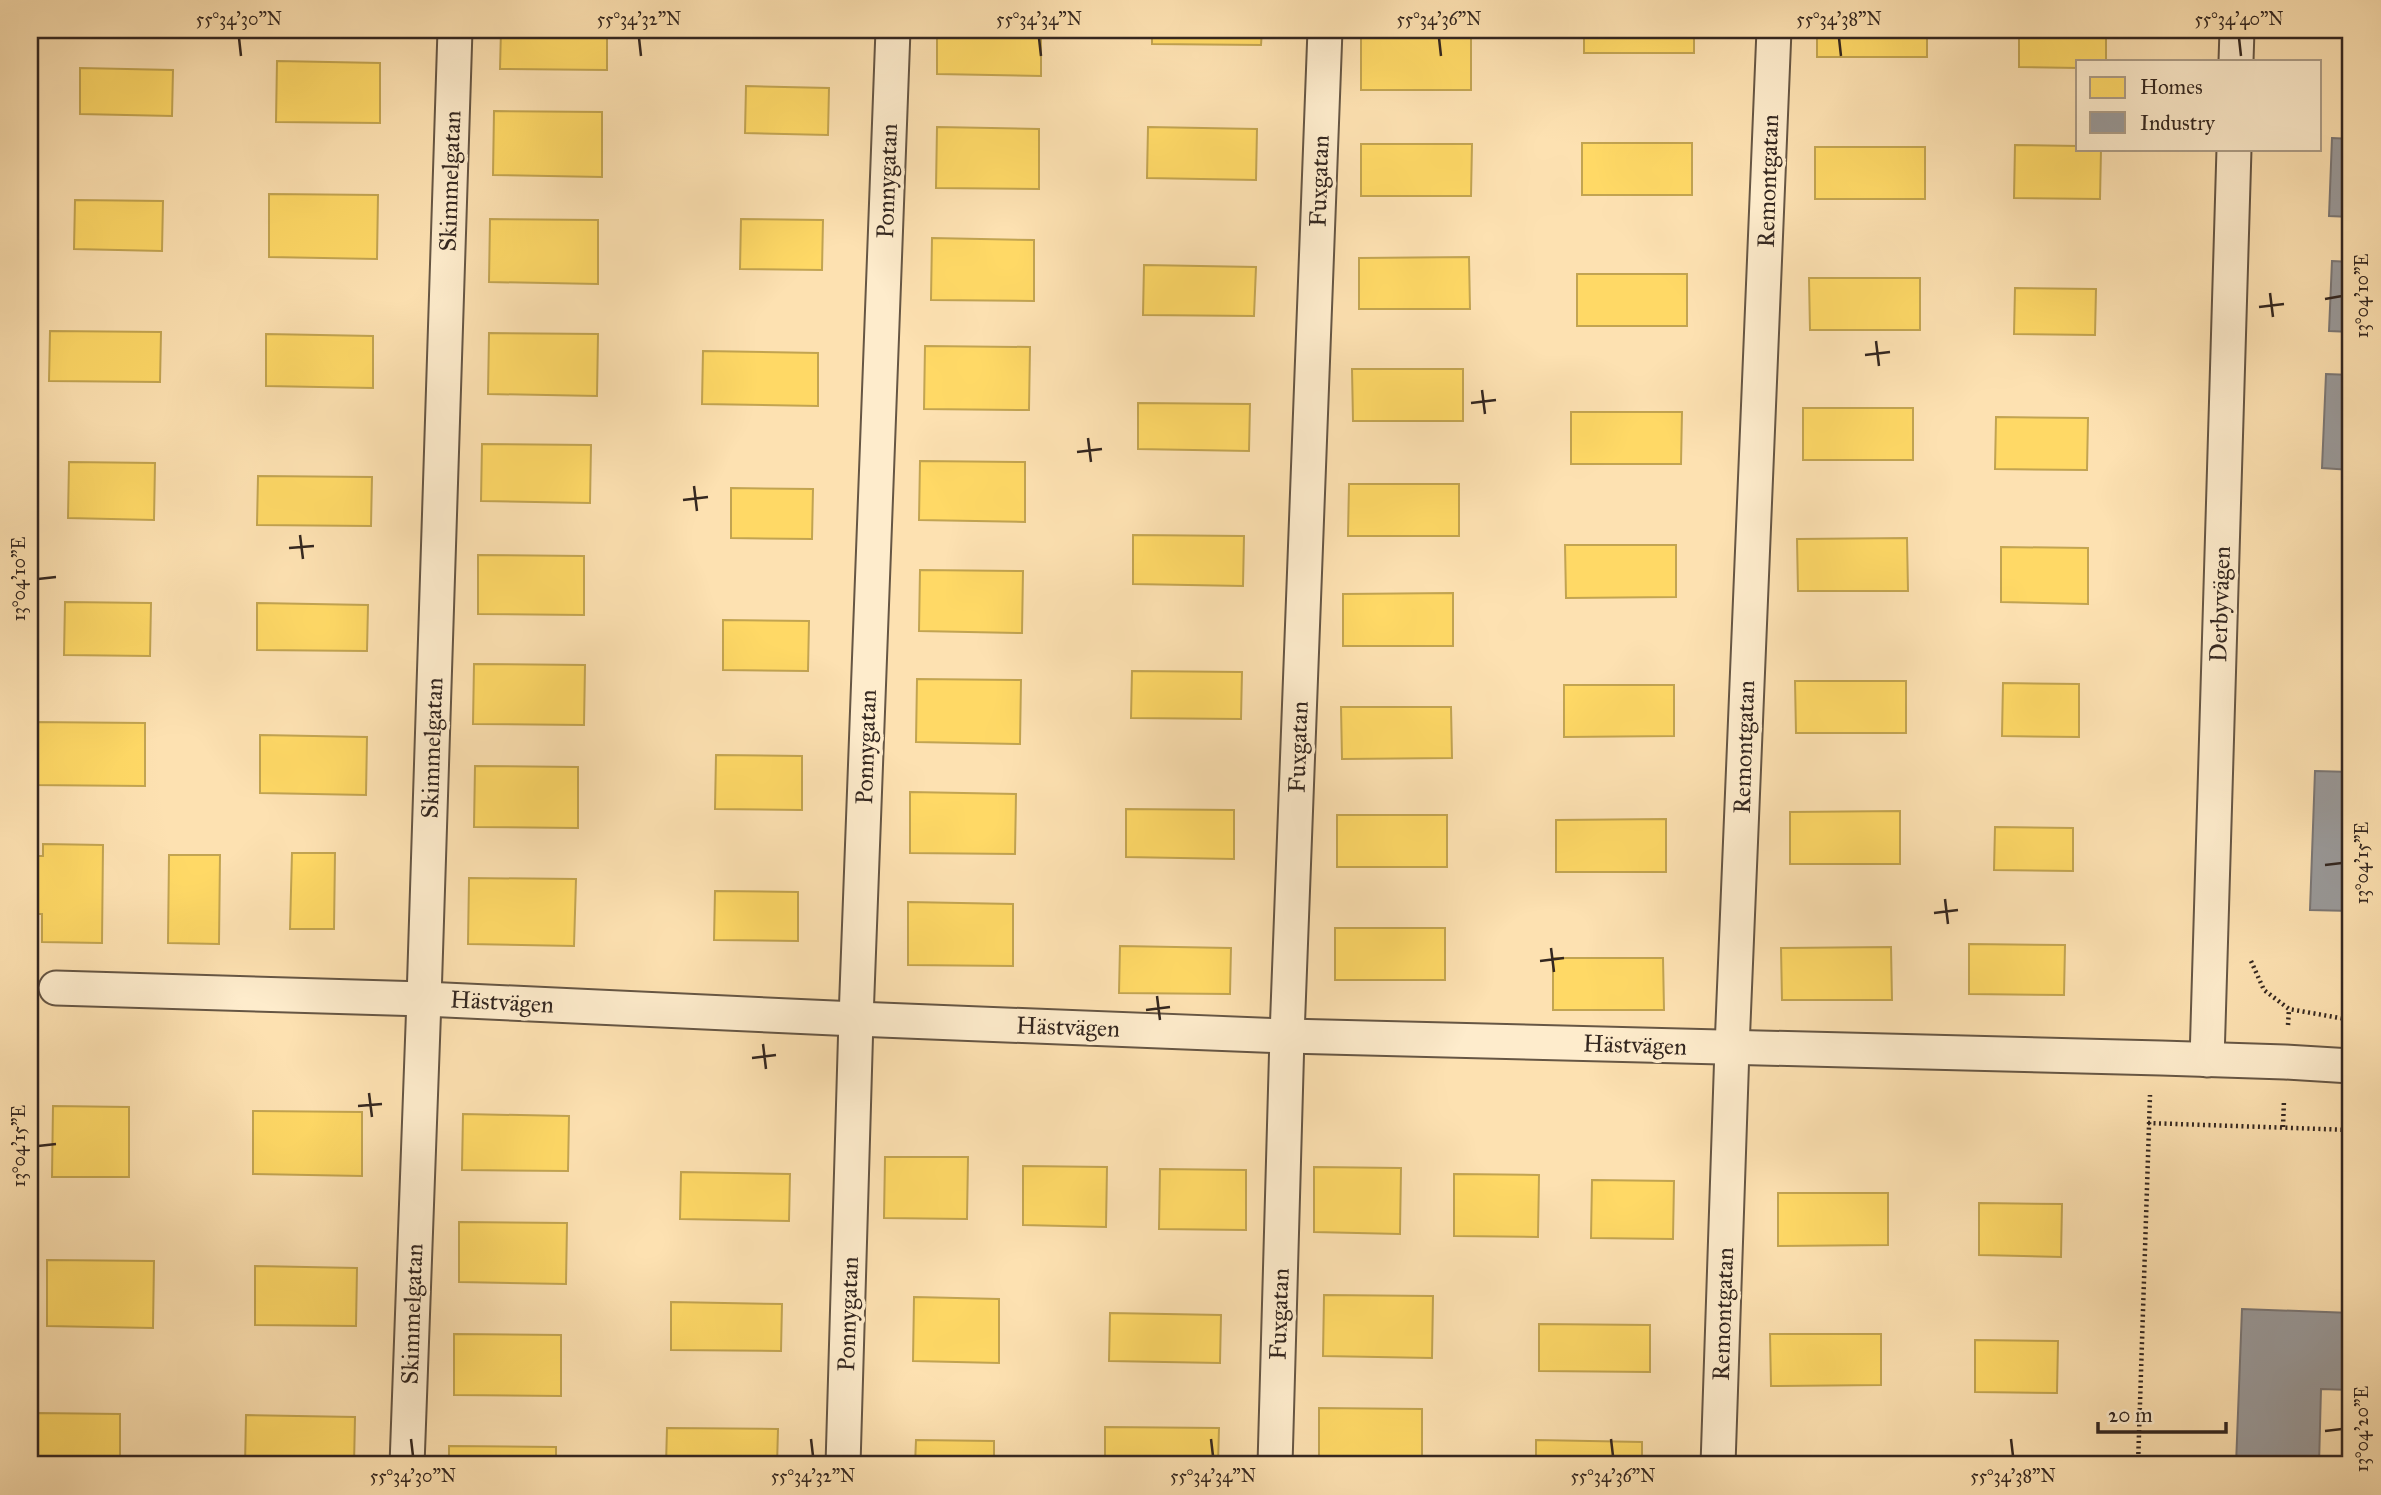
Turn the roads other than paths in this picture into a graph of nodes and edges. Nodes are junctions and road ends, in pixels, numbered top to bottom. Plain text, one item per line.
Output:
1 (455, 30) edge
2 (892, 30) edge
3 (1325, 30) edge
4 (1774, 30) edge
5 (2237, 30) edge
6 (2236, 60) edge
7 (2234, 150) edge
8 (56, 988) dead end
9 (424, 999) junction
10 (856, 1019) junction
11 (1287, 1036) junction
12 (1732, 1048) junction
13 (2207, 1060) junction
14 (2351, 1066) edge
15 (407, 1465) edge
16 (843, 1465) edge
17 (1275, 1465) edge
18 (1718, 1465) edge

1 - 9 street, Skimmelgatan
2 - 10 street, Ponnygatan
3 - 11 street, Fuxgatan
4 - 12 street, Remontgatan
5 - 6 street
7 - 13 street, Derbyvägen
8 - 9 street, Hästvägen
9 - 10 street, Hästvägen
9 - 15 street, Skimmelgatan
10 - 11 street, Hästvägen
10 - 16 street, Ponnygatan
11 - 12 street, Hästvägen
11 - 17 street, Fuxgatan
12 - 13 street, Hästvägen
12 - 18 street, Remontgatan
13 - 14 street, Hästvägen

